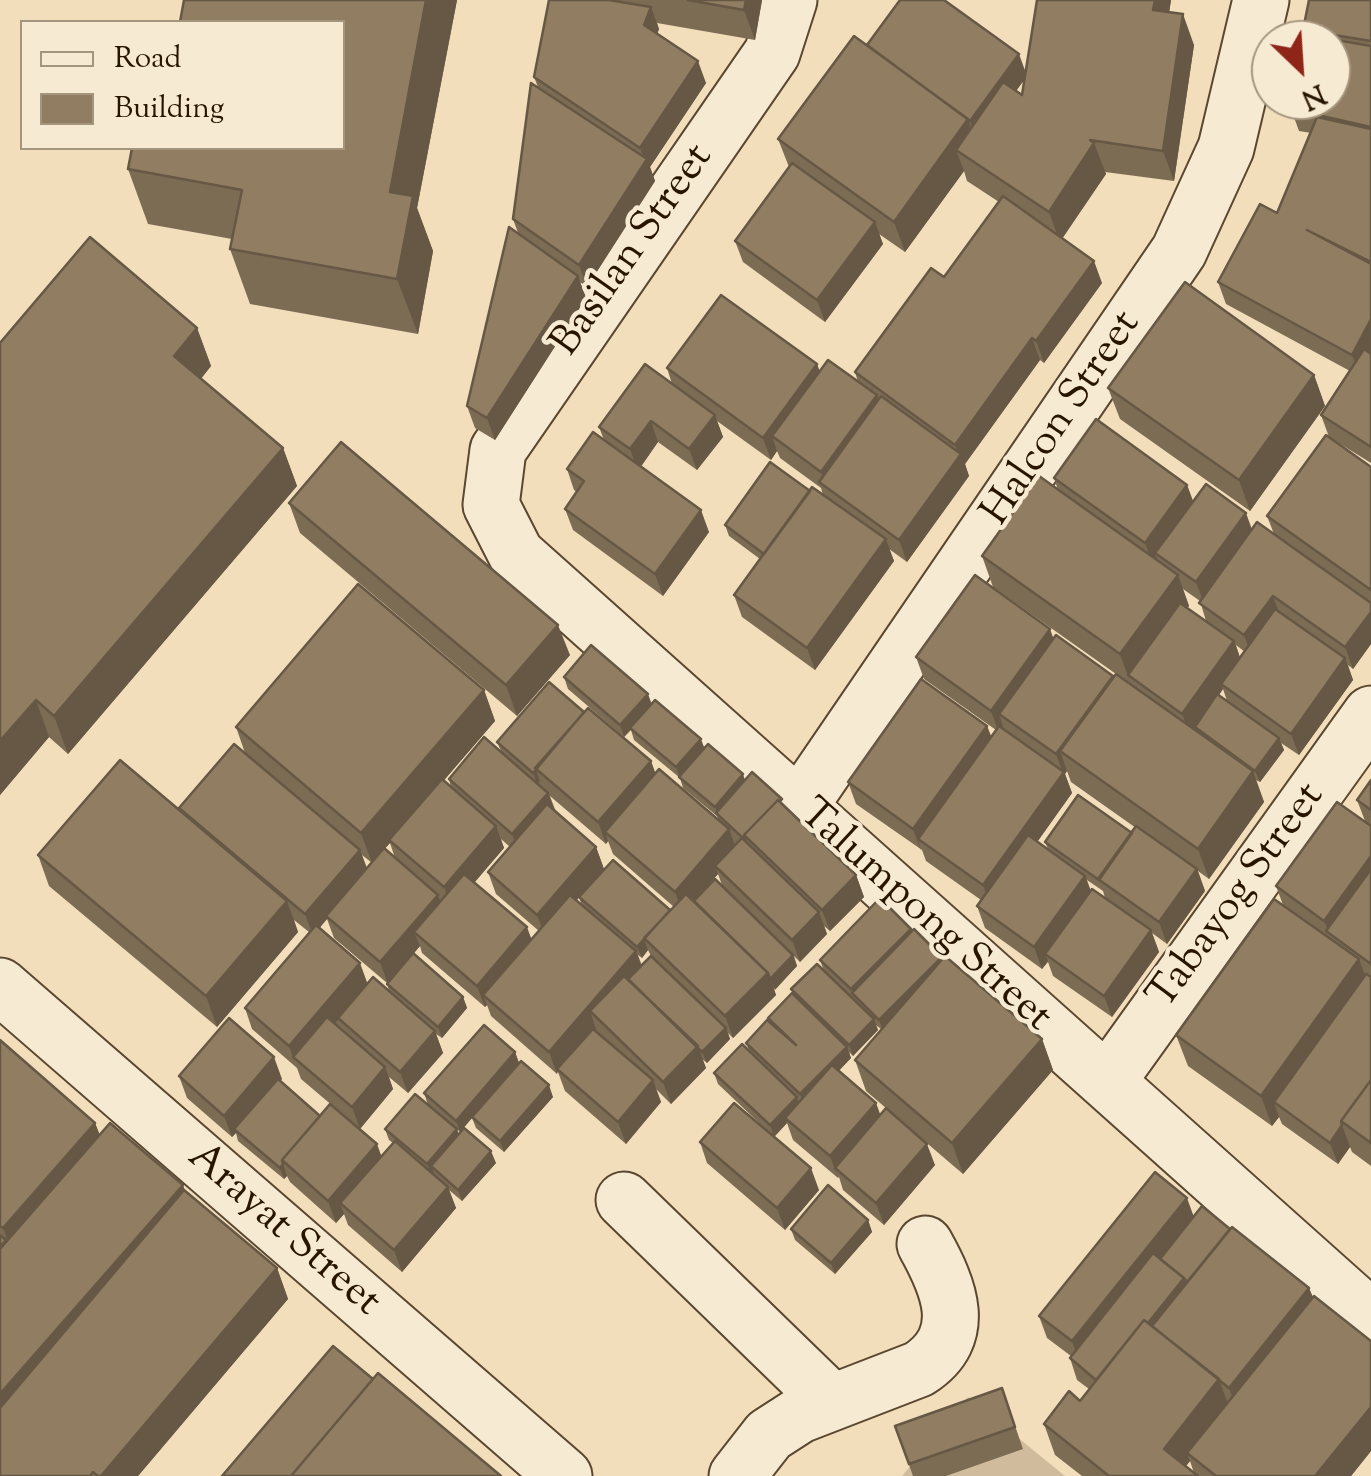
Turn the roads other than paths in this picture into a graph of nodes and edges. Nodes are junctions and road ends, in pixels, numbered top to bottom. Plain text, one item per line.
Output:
1 (788, 0) edge
2 (1261, 0) edge
3 (491, 505) joint
4 (1371, 714) edge
5 (799, 807) junction
6 (0, 986) edge
7 (1107, 1082) junction
8 (624, 1200) dead end
9 (925, 1244) dead end
10 (1371, 1318) edge
11 (832, 1402) junction
12 (564, 1476) edge
13 (736, 1476) edge

1 - 3 street, Basilan Street
2 - 5 street, Halcon Street
3 - 5 street, Talumpong Street
4 - 7 street, Tabayog Street
5 - 7 street, Talumpong Street
6 - 12 street, Arayat Street
7 - 10 street, Talumpong Street
8 - 11 street
9 - 11 street
11 - 13 street

